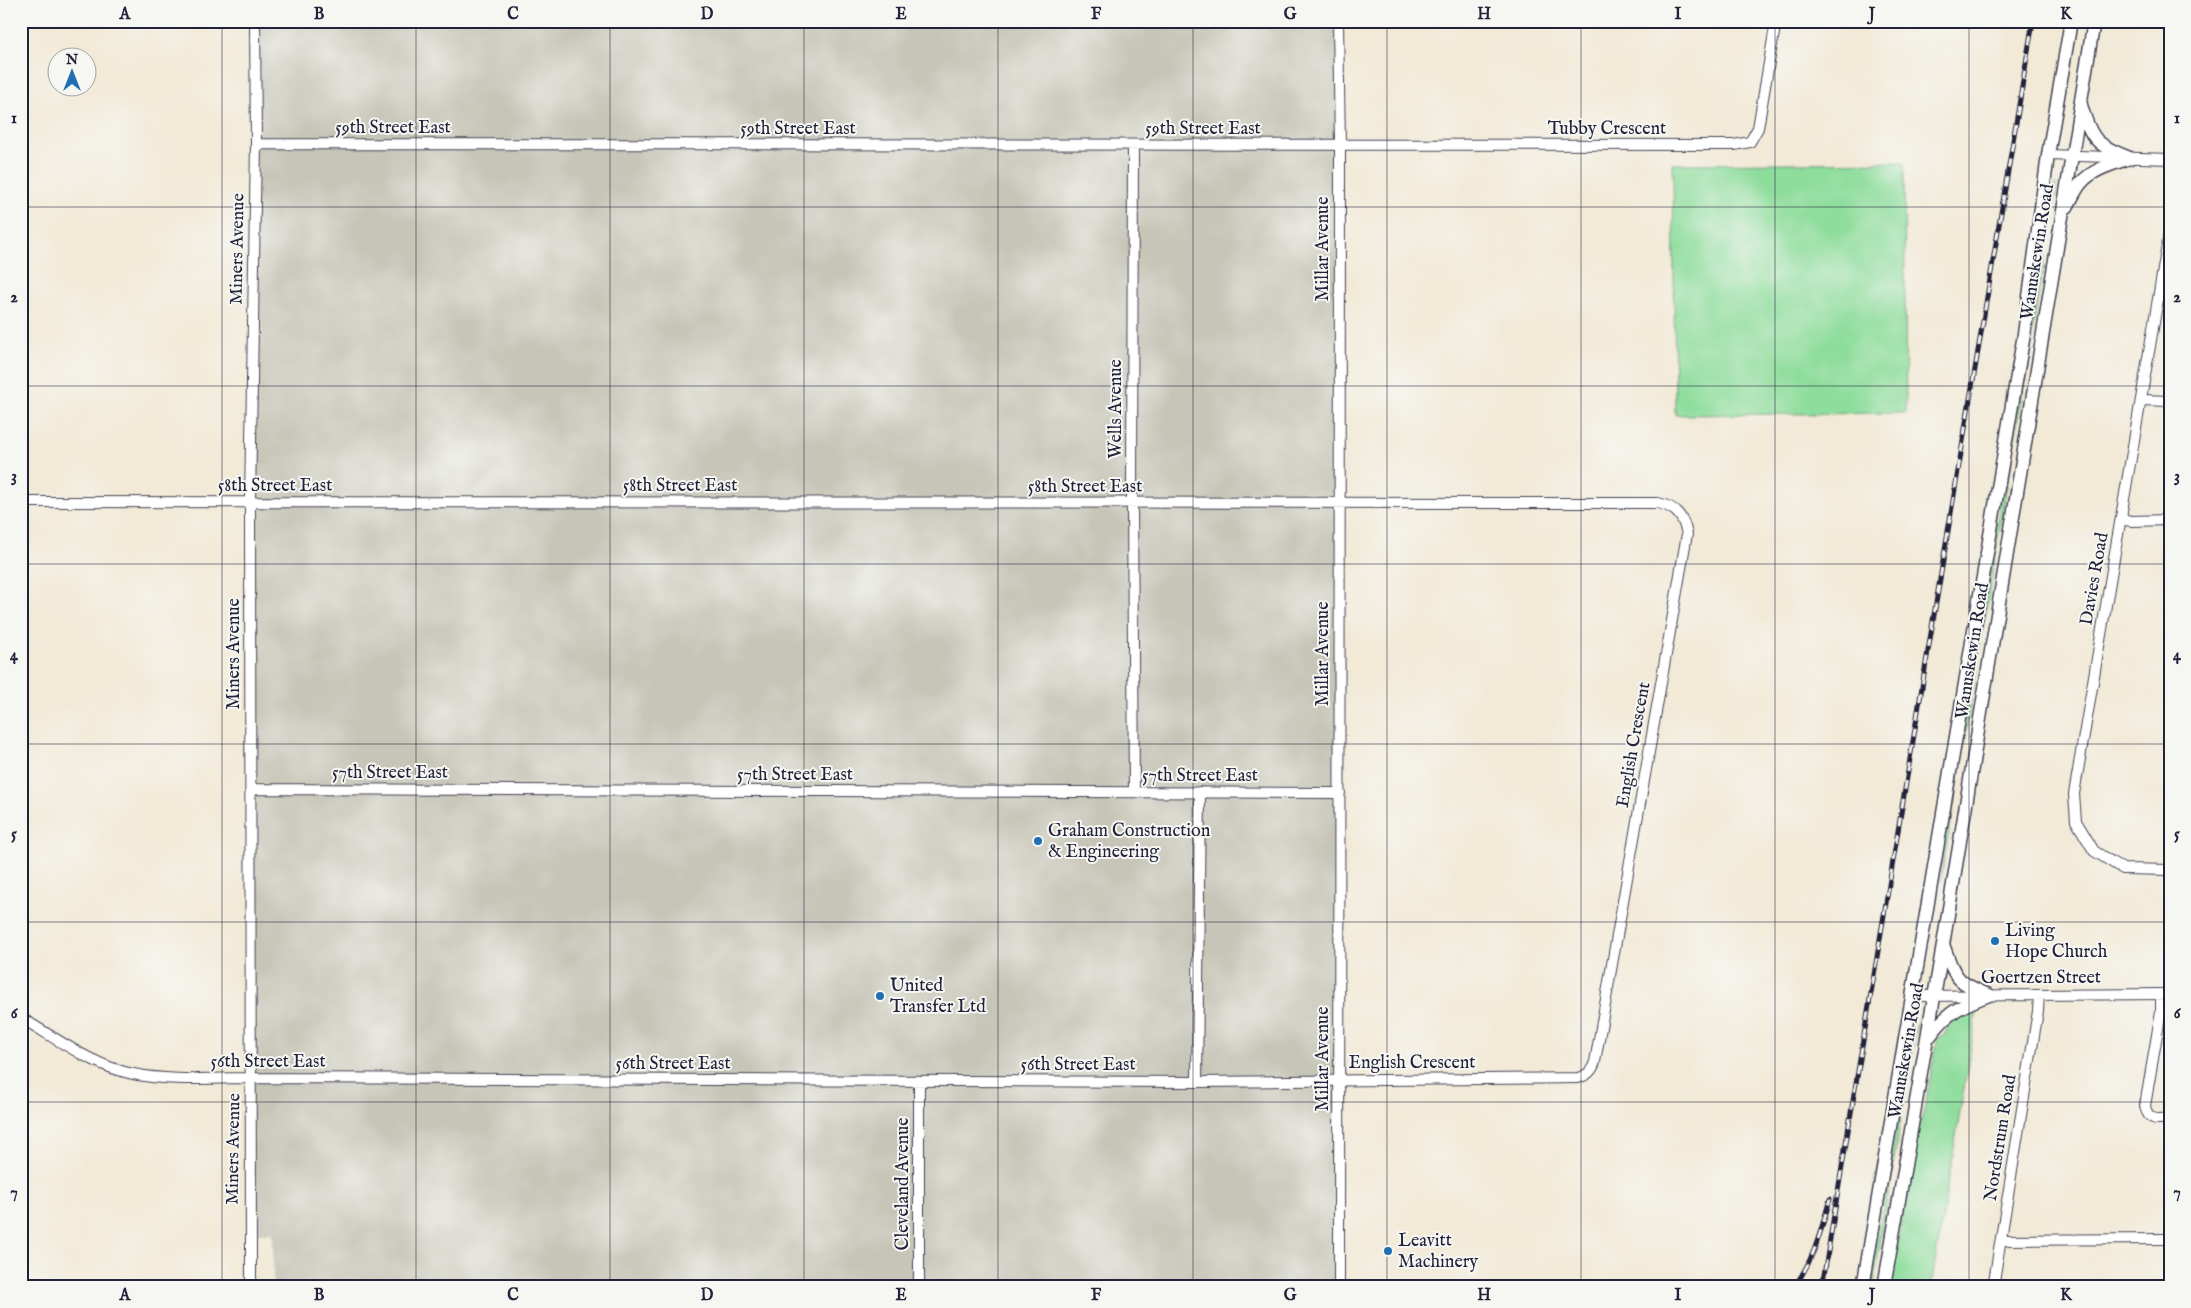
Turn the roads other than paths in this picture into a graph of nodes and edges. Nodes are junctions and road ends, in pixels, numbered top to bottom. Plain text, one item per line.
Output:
1 (255, 21) edge
2 (1338, 21) edge
3 (1776, 21) edge
4 (2071, 21) edge
5 (2094, 21) edge
6 (2080, 102) junction
7 (256, 144) junction
8 (1133, 146) junction
9 (1340, 146) junction
10 (2048, 155) junction
11 (2072, 156) junction
12 (2130, 158) junction
13 (2170, 159) edge
14 (2062, 216) junction
15 (2170, 228) edge
16 (2166, 282) edge
17 (2142, 400) junction
18 (2170, 401) edge
19 (21, 502) edge
20 (250, 502) junction
21 (1132, 504) junction
22 (1339, 504) junction
23 (2121, 519) junction
24 (2170, 520) edge
25 (250, 789) junction
26 (1134, 792) junction
27 (1200, 792) junction
28 (1340, 793) junction
29 (2170, 870) edge
30 (1943, 945) junction
31 (1989, 994) junction
32 (2165, 994) edge
33 (2039, 995) junction
34 (1913, 996) junction
35 (1935, 996) junction
36 (21, 1018) edge
37 (1927, 1040) junction
38 (251, 1078) junction
39 (1339, 1080) junction
40 (920, 1082) junction
41 (1197, 1082) junction
42 (2170, 1118) edge
43 (2170, 1239) edge
44 (2001, 1240) junction
45 (251, 1287) edge
46 (919, 1287) edge
47 (1339, 1287) edge
48 (1863, 1287) edge
49 (1884, 1287) edge
50 (1993, 1287) edge

1 - 7 street, Miners Avenue
2 - 9 street, Millar Avenue
3 - 9 street, Tubby Crescent
4 - 10 main road, Wanuskewin Road
5 - 6 main road, Wanuskewin Road
6 - 11 main road, Wanuskewin Road
6 - 12 main road
7 - 8 street, 59th Street East
7 - 20 street, Miners Avenue
8 - 9 street, 59th Street East
8 - 21 street, Wells Avenue
9 - 22 street, Millar Avenue
10 - 11 street
10 - 34 main road, Wanuskewin Road
11 - 12 street
11 - 14 main road, Wanuskewin Road
12 - 13 street
12 - 14 main road
14 - 30 main road, Wanuskewin Road
15 - 16 street, Davies Road
16 - 17 street, Davies Road
17 - 18 street
17 - 23 street, Davies Road
19 - 20 street, 58th Street East
20 - 21 street, 58th Street East
20 - 25 street, Miners Avenue
21 - 22 street, 58th Street East
21 - 26 street, Wells Avenue
22 - 28 street, Millar Avenue
22 - 39 street, English Crescent
23 - 24 street
23 - 29 street, Davies Road
25 - 26 street, 57th Street East
25 - 38 street, Miners Avenue
26 - 27 street, 57th Street East
27 - 28 street, 57th Street East
27 - 41 street
28 - 39 street, Millar Avenue
30 - 31 main road
30 - 35 main road, Wanuskewin Road
31 - 33 street, Goertzen Street
31 - 35 street, Goertzen Street
31 - 37 main road
32 - 33 street, Goertzen Street
32 - 42 street
33 - 44 street, Nordstrum Road
34 - 35 street, Goertzen Street
34 - 48 main road, Wanuskewin Road
35 - 37 main road, Wanuskewin Road
36 - 38 street, 56th Street East
37 - 49 main road, Wanuskewin Road
38 - 40 street, 56th Street East
38 - 45 street, Miners Avenue
39 - 41 street, 56th Street East
39 - 47 street, Millar Avenue
40 - 41 street, 56th Street East
40 - 46 street, Cleveland Avenue
43 - 44 street
44 - 50 street, Nordstrum Road

